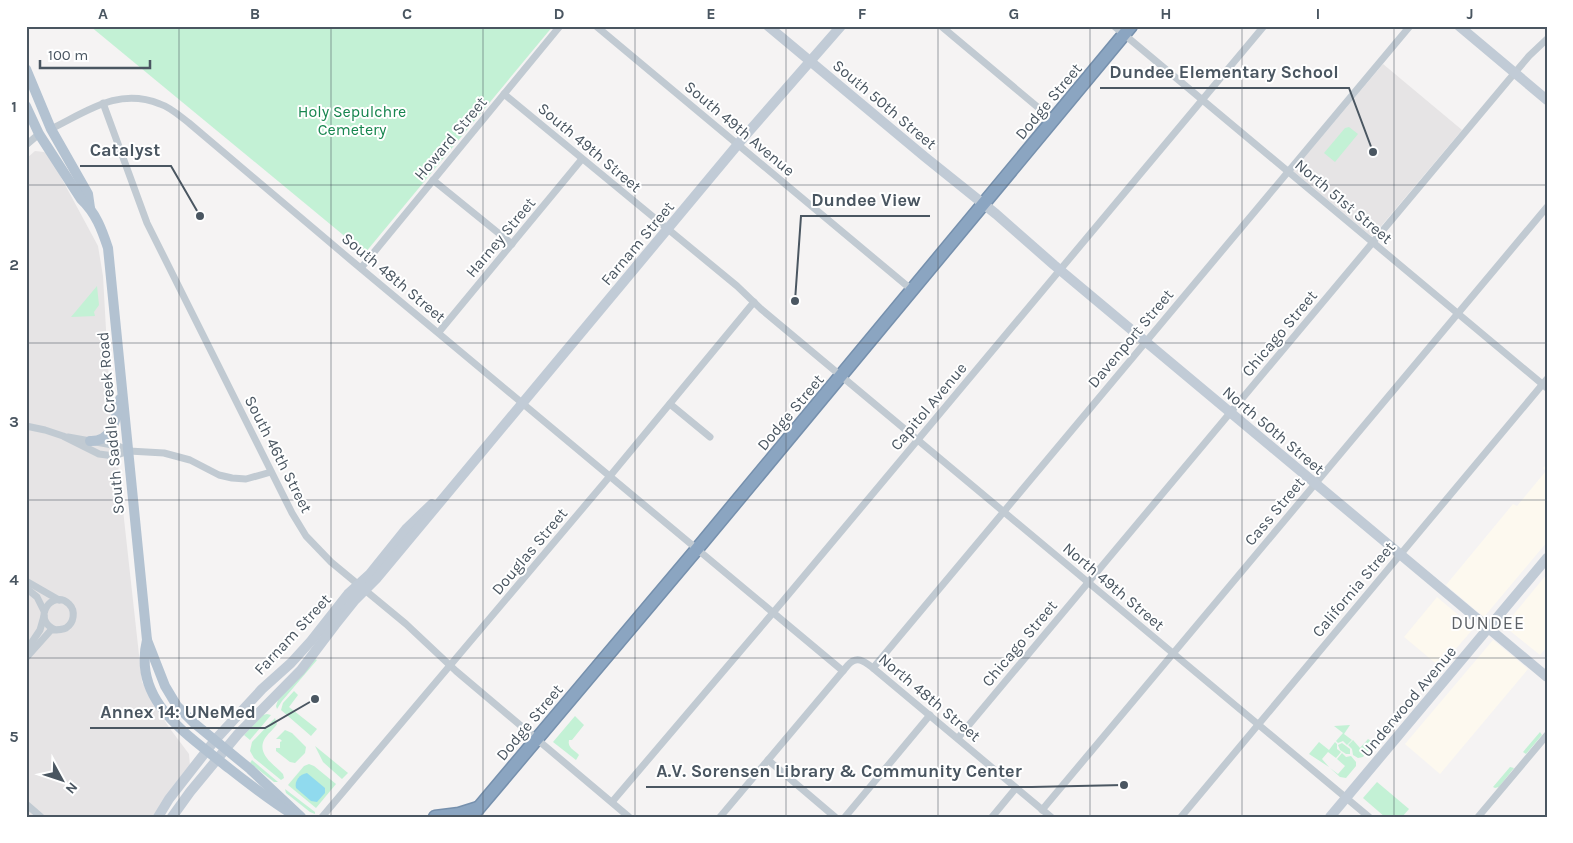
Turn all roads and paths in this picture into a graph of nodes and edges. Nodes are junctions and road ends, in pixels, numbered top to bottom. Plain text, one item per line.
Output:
1 (560, 26) edge
2 (596, 26) edge
3 (768, 26) edge
4 (841, 26) edge
5 (941, 26) edge
6 (1114, 26) edge
7 (1264, 26) edge
8 (1410, 26) edge
9 (1459, 26) edge
10 (1127, 30) edge
11 (1547, 39) edge
12 (811, 62) junction
13 (26, 68) edge
14 (1515, 73) junction
15 (504, 94) junction
16 (1547, 100) edge
17 (1203, 101) junction
18 (103, 103) junction
19 (26, 106) edge
20 (1053, 120) junction
21 (52, 129) junction
22 (39, 134) junction
23 (26, 145) edge
24 (738, 145) junction
25 (582, 159) junction
26 (1288, 172) junction
27 (433, 180) junction
28 (984, 204) junction
29 (1547, 207) edge
30 (90, 208) junction
31 (668, 229) junction
32 (1372, 243) junction
33 (512, 244) junction
34 (361, 268) junction
35 (1061, 270) junction
36 (912, 290) junction
37 (754, 302) junction
38 (1457, 314) junction
39 (439, 332) junction
40 (1145, 341) junction
41 (842, 375) junction
42 (1545, 384) edge
43 (122, 391) junction
44 (524, 403) junction
45 (670, 404) junction
46 (1230, 412) junction
47 (26, 426) edge
48 (63, 436) junction
49 (710, 437) dead end
50 (918, 440) junction
51 (90, 441) junction
52 (129, 451) junction
53 (272, 472) junction
54 (610, 476) junction
55 (1315, 484) junction
56 (1003, 511) junction
57 (697, 549) junction
58 (1400, 554) junction
59 (1547, 558) edge
60 (26, 582) edge
61 (1088, 582) junction
62 (362, 587) junction
63 (26, 588) edge
64 (59, 600) junction
65 (773, 612) junction
66 (44, 613) junction
67 (1488, 628) junction
68 (56, 630) junction
69 (146, 640) junction
70 (26, 651) edge
71 (1173, 653) junction
72 (26, 658) edge
73 (450, 666) junction
74 (873, 668) junction
75 (843, 671) junction
76 (1547, 677) edge
77 (930, 715) junction
78 (1258, 724) junction
79 (1547, 735) edge
80 (958, 738) junction
81 (537, 739) junction
82 (215, 740) junction
83 (226, 749) junction
84 (206, 750) junction
85 (217, 759) junction
86 (768, 760) junction
87 (1016, 788) junction
88 (1346, 798) junction
89 (612, 802) junction
90 (26, 804) edge
91 (1042, 810) junction
92 (474, 812) edge
93 (41, 817) edge
94 (158, 817) edge
95 (172, 817) edge
96 (296, 817) edge
97 (301, 817) edge
98 (322, 817) edge
99 (436, 817) edge
100 (629, 817) edge
101 (720, 817) edge
102 (835, 817) edge
103 (845, 817) edge
104 (992, 817) edge
105 (1051, 817) edge
106 (1181, 817) edge
107 (1330, 817) edge
108 (1369, 817) edge
109 (1478, 817) edge

1 - 15 street, Howard Street
2 - 24 street, South 49th Avenue
3 - 12 main road, South 50th Street
4 - 12 main road, Farnam Street
5 - 20 street
6 - 10 street, North 51st Street
7 - 17 street, Capitol Avenue
8 - 26 street, Davenport Street
9 - 14 main road
10 - 17 street, North 51st Street
10 - 20 highway, Dodge Street
11 - 14 street, Chicago Street
12 - 24 main road, Farnam Street
12 - 28 main road, South 50th Street
13 - 21 main road, South Saddle Creek Road
14 - 16 main road
14 - 32 street, Chicago Street
15 - 25 street, South 49th Street
15 - 27 street, Howard Street
17 - 26 street, North 51st Street
17 - 35 street, Capitol Avenue
18 - 21 street, South 48th Street
18 - 34 street, South 48th Street
18 - 53 street, South 46th Street
19 - 22 main road, South Saddle Creek Road
20 - 28 highway, Dodge Street
21 - 30 main road, South Saddle Creek Road
22 - 23 street
22 - 30 main road, South Saddle Creek Road
24 - 31 main road, Farnam Street
24 - 36 street, South 49th Avenue
25 - 31 street, South 49th Street
25 - 33 street, Harney Street
26 - 32 street, North 51st Street
26 - 40 street, Davenport Street
27 - 33 street
27 - 34 street, Howard Street
28 - 35 main road, North 50th Street
28 - 36 highway, Dodge Street
29 - 38 street, Cass Street
30 - 43 main road, South Saddle Creek Road
31 - 37 street, South 49th Street
31 - 44 main road, Farnam Street
32 - 38 street, North 51st Street
32 - 46 street, Chicago Street
33 - 39 street, Harney Street
34 - 39 street, South 48th Street
35 - 40 main road, North 50th Street
35 - 50 street, Capitol Avenue
36 - 41 highway, Dodge Street
37 - 41 street, South 49th Street
37 - 45 street, Douglas Street
38 - 42 street, North 51st Street
38 - 55 street, Cass Street
39 - 44 street, South 48th Street
40 - 46 main road, North 50th Street
40 - 56 street, Davenport Street
41 - 50 street, North 49th Street
41 - 57 highway, Dodge Street
42 - 58 street, California Street
43 - 51 main road
43 - 52 main road, South Saddle Creek Road
44 - 54 street, South 48th Street
44 - 62 main road, Farnam Street
45 - 49 street
45 - 54 street, Douglas Street
46 - 55 main road, North 50th Street
46 - 61 street, Chicago Street
47 - 48 street
48 - 51 street
48 - 52 street
50 - 56 street, North 49th Street
50 - 65 street, Capitol Avenue
51 - 52 street
52 - 53 street
52 - 69 main road, South Saddle Creek Road
53 - 62 street, South 46th Street
54 - 57 street, South 48th Street
54 - 73 street, Douglas Street
55 - 58 main road, North 50th Street
55 - 71 street, Cass Street
56 - 61 street, North 49th Street
56 - 74 street, Davenport Street
57 - 65 street
57 - 81 highway, Dodge Street
58 - 67 main road, North 50th Street
58 - 78 street, California Street
59 - 67 main road, Underwood Avenue
60 - 64 street
61 - 71 street, North 49th Street
61 - 80 street, Chicago Street
62 - 73 street, South 46th Street
62 - 82 main road, Farnam Street
62 - 83 main road, Farnam Street
63 - 66 street
64 - 66 street
64 - 68 street
65 - 75 street
65 - 89 street, Capitol Avenue
66 - 68 street
66 - 70 street
67 - 76 main road, North 50th Street
67 - 88 main road, Underwood Avenue
68 - 72 street
69 - 82 main road, South Saddle Creek Road
69 - 84 main road, South Saddle Creek Road
71 - 78 street, North 49th Street
71 - 91 street, Cass Street
73 - 81 street, South 46th Street
73 - 98 street, Douglas Street
74 - 75 street, North 48th Street
74 - 77 street, North 48th Street
75 - 86 street
77 - 80 street, North 48th Street
77 - 103 street
78 - 88 street, North 49th Street
78 - 106 street, California Street
79 - 109 street
80 - 87 street, North 48th Street
81 - 89 street, South 46th Street
81 - 92 highway, Dodge Street
82 - 83 main road, South Saddle Creek Road
82 - 84 main road, Farnam Street
83 - 85 main road, Farnam Street
83 - 97 main road, South Saddle Creek Road
84 - 85 main road, South Saddle Creek Road
84 - 94 main road, Farnam Street
85 - 95 main road, Farnam Street
85 - 96 main road, South Saddle Creek Road
86 - 101 street
86 - 102 street
87 - 91 street, North 48th Street
87 - 104 street
88 - 107 main road, Underwood Avenue
88 - 108 street, North 49th Street
89 - 100 street, South 46th Street
90 - 93 street
91 - 105 street, North 48th Street
92 - 99 highway

